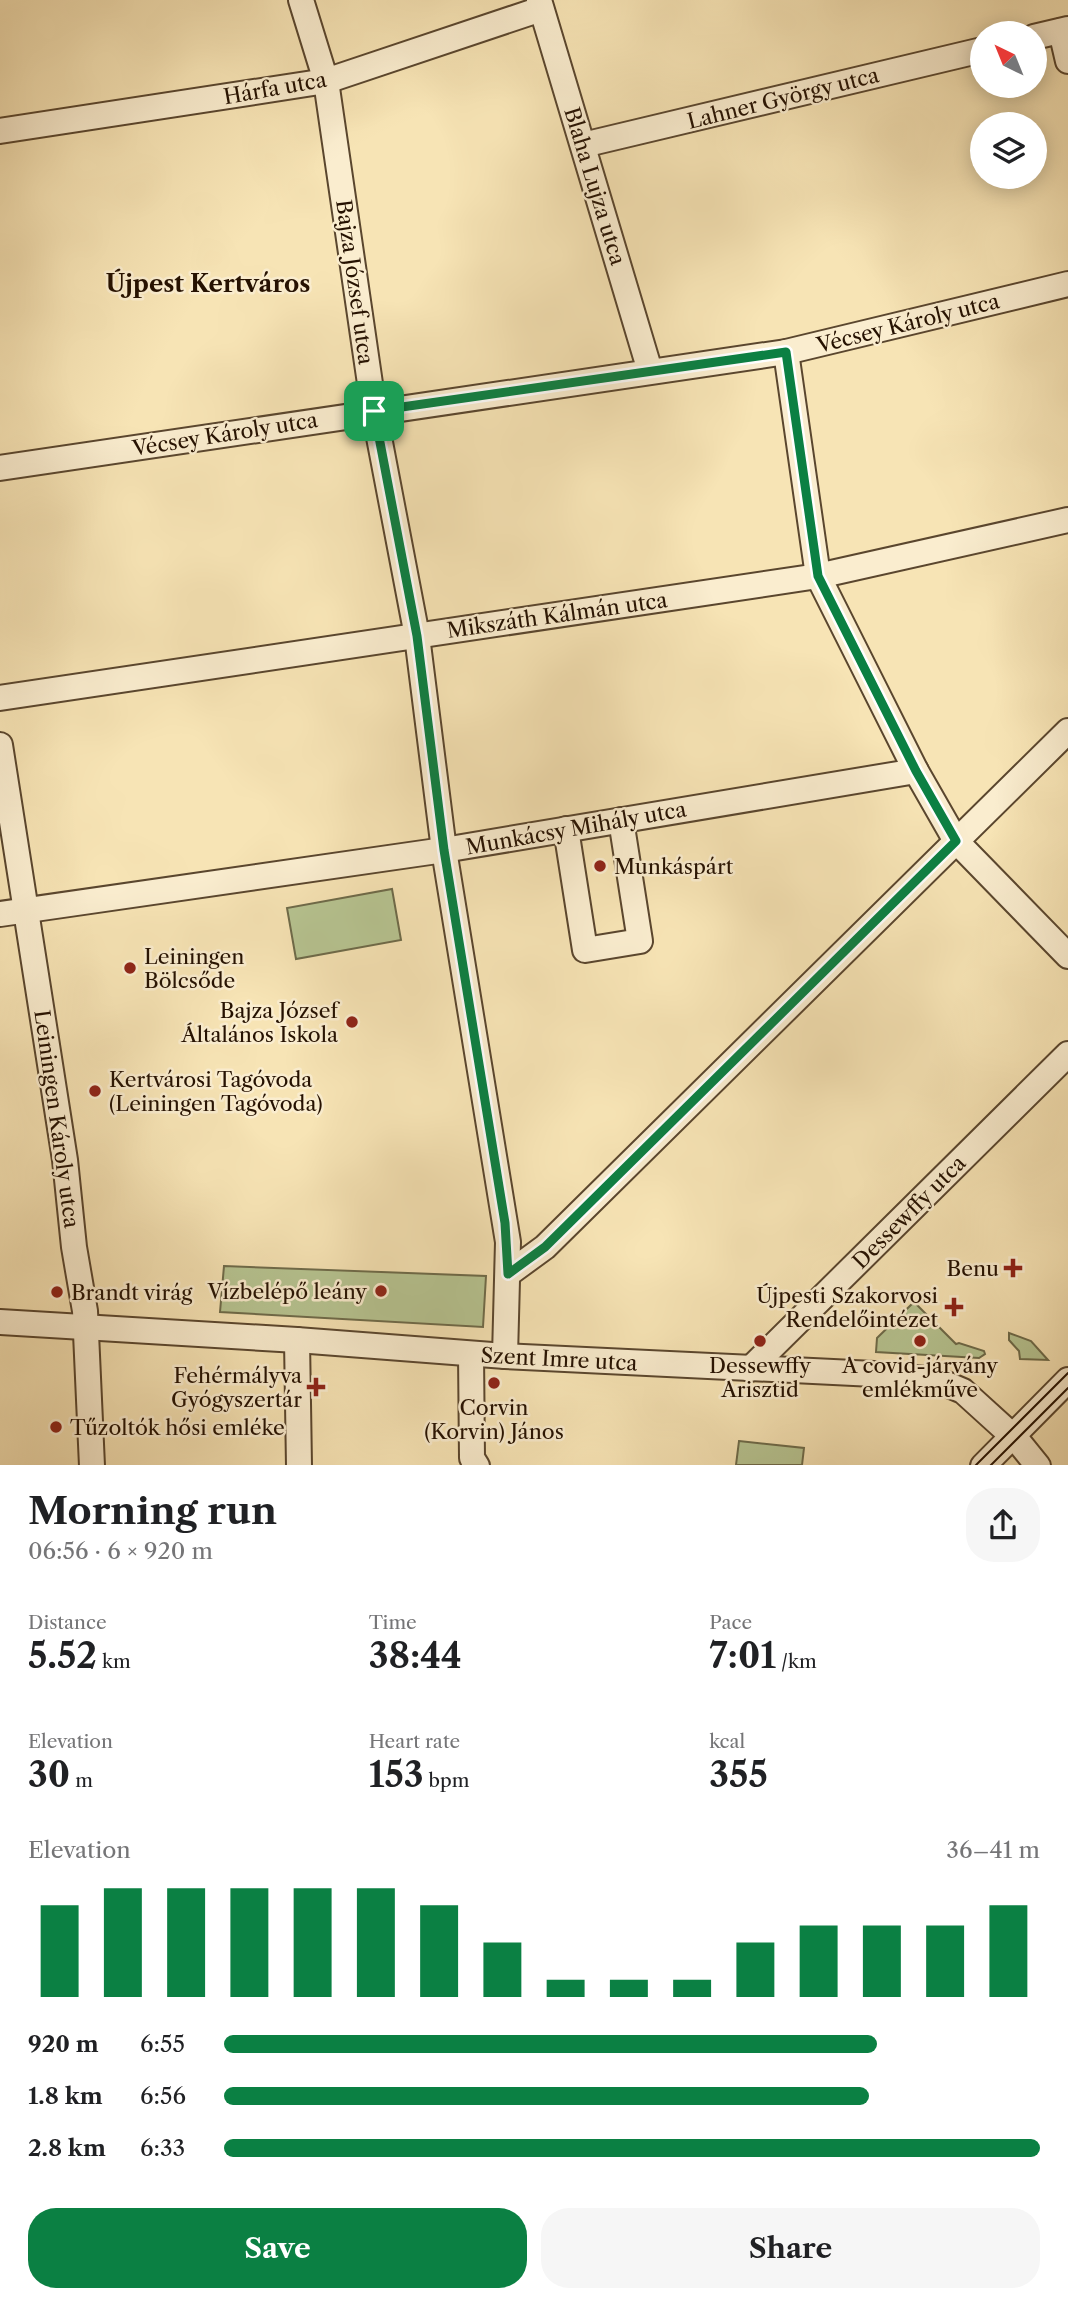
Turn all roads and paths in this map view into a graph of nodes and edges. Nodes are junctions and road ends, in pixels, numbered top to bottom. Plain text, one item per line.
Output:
1 (302, 0) edge
2 (540, 4) edge
3 (1064, 30) edge
4 (970, 53) edge
5 (1068, 61) edge
6 (326, 80) junction
7 (0, 131) edge
8 (583, 145) junction
9 (1068, 284) edge
10 (786, 352) junction
11 (650, 372) junction
12 (374, 411) junction
13 (0, 468) edge
14 (1068, 520) edge
15 (818, 576) junction
16 (417, 636) junction
17 (0, 698) edge
18 (1068, 731) edge
19 (0, 745) edge
20 (916, 771) junction
21 (621, 820) junction
22 (566, 829) junction
23 (956, 841) junction
24 (444, 850) junction
25 (27, 911) junction
26 (0, 914) edge
27 (1068, 956) edge
28 (1068, 1054) edge
29 (508, 1274) junction
30 (0, 1322) edge
31 (86, 1328) junction
32 (297, 1340) junction
33 (471, 1354) junction
34 (505, 1356) junction
35 (750, 1369) junction
36 (1068, 1380) edge
37 (1012, 1436) junction
38 (92, 1465) edge
39 (299, 1465) edge
40 (477, 1465) edge
41 (982, 1465) edge
42 (1038, 1465) edge

1 - 6 street, Bajza József utca
2 - 6 street, Hárfa utca
2 - 8 street, Blaha Lujza utca
3 - 5 street
4 - 8 street, Lahner György utca
6 - 7 street, Hárfa utca
6 - 12 street, Bajza József utca
8 - 11 street, Blaha Lujza utca
9 - 10 street, Vécsey Károly utca
10 - 11 street, Vécsey Károly utca
10 - 15 street
11 - 12 street, Vécsey Károly utca
12 - 13 street, Vécsey Károly utca
12 - 16 street, Bajza József utca
14 - 15 street, Mikszáth Kálmán utca
15 - 16 street, Mikszáth Kálmán utca
15 - 20 street
16 - 17 street, Mikszáth Kálmán utca
16 - 24 street, Bajza József utca
18 - 23 street
19 - 25 street, Leiningen Károly utca
20 - 21 street, Munkácsy Mihály utca
20 - 23 street
21 - 22 street, Munkácsy Mihály utca
21 - 22 street
22 - 24 street, Munkácsy Mihály utca
23 - 27 street
23 - 29 street
24 - 25 street, Munkácsy Mihály utca
24 - 29 street, Bajza József utca
25 - 26 street, Munkácsy Mihály utca
25 - 31 street, Leiningen Károly utca
28 - 35 street, Dessewffy utca
29 - 34 street, Bajza József utca
30 - 31 street, Szent Imre utca
31 - 32 street, Szent Imre utca
31 - 38 street, Leiningen Károly utca
32 - 33 street, Szent Imre utca
32 - 39 street
33 - 34 street, Szent Imre utca
33 - 40 street
34 - 35 street, Szent Imre utca
35 - 37 street, Szent Imre utca
36 - 37 street
37 - 41 street
37 - 42 street, Szent Imre utca

